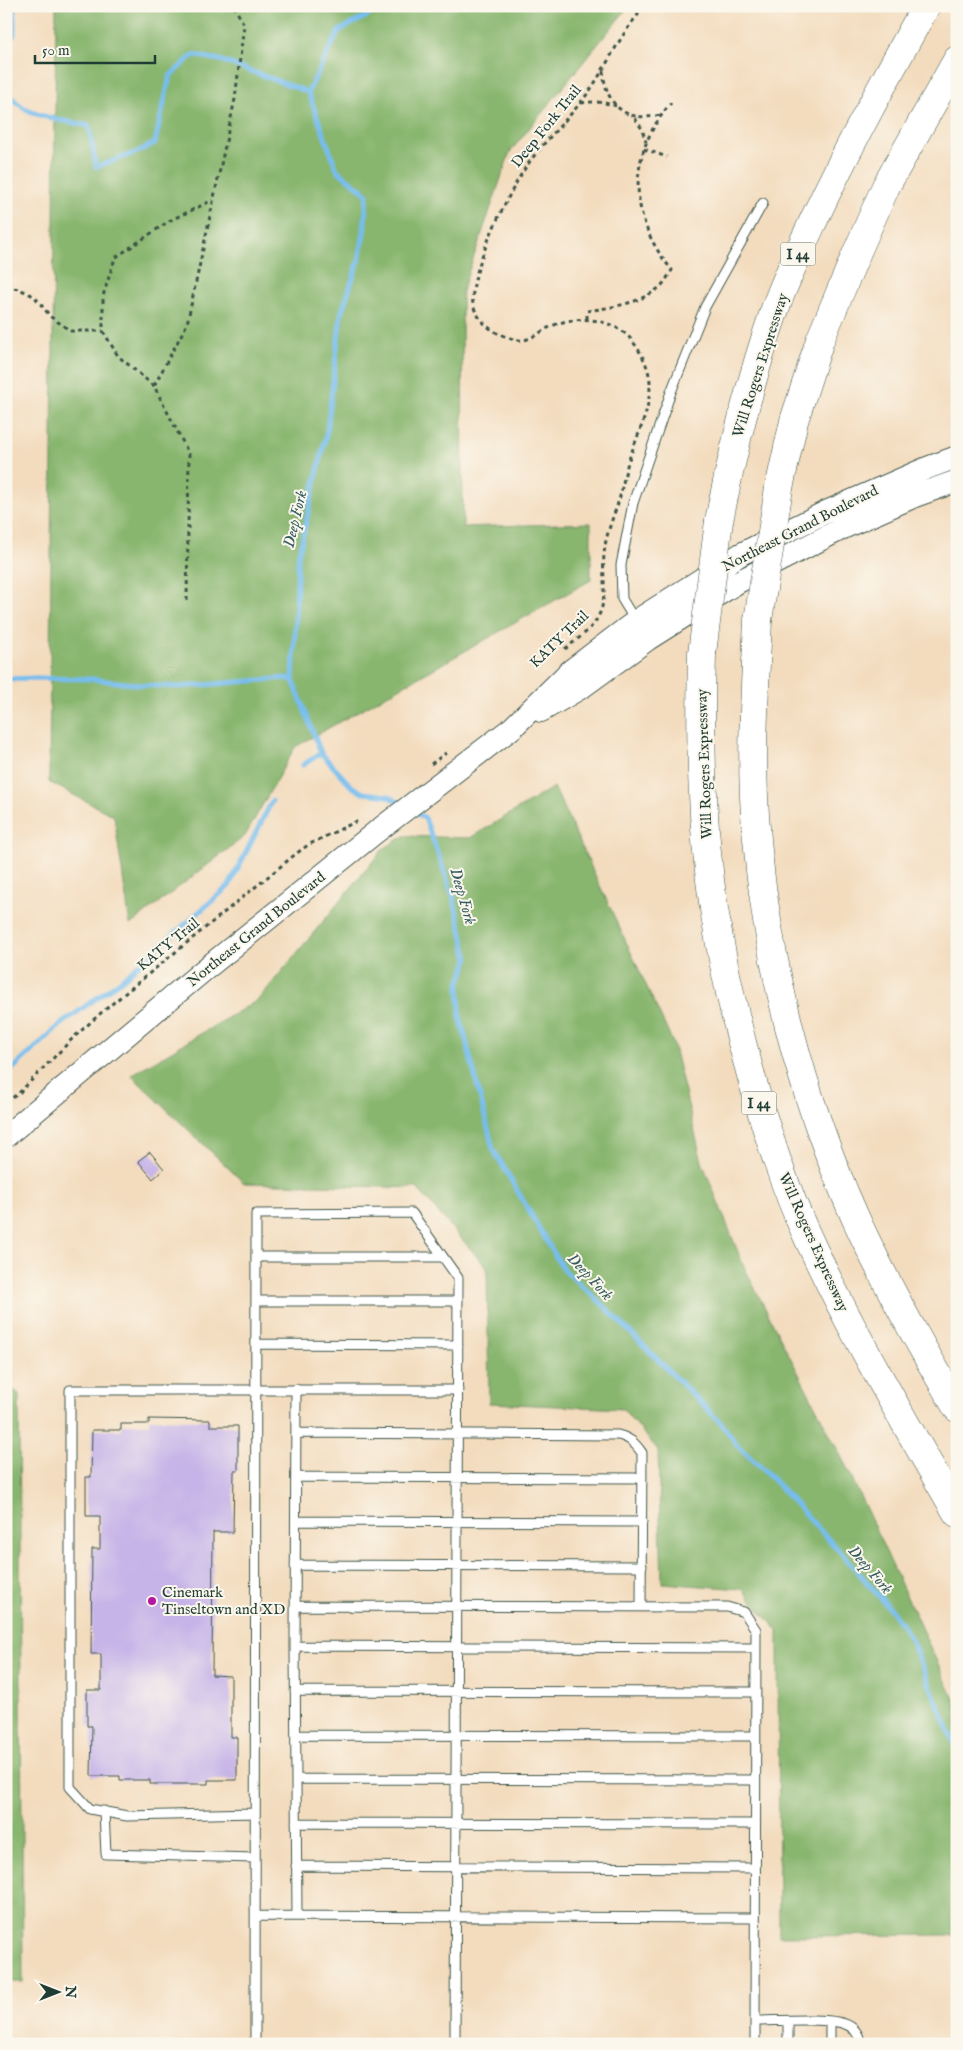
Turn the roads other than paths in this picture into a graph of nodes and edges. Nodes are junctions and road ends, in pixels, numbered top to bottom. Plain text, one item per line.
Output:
1 (926, 6) edge
2 (957, 60) edge
3 (763, 203) dead end
4 (957, 457) edge
5 (957, 481) edge
6 (642, 630) junction
7 (6, 1136) edge
8 (256, 1257) junction
9 (443, 1257) junction
10 (256, 1301) junction
11 (458, 1301) junction
12 (256, 1344) junction
13 (458, 1345) junction
14 (256, 1389) junction
15 (296, 1389) junction
16 (458, 1390) junction
17 (957, 1408) edge
18 (296, 1433) junction
19 (456, 1434) junction
20 (296, 1477) junction
21 (457, 1478) junction
22 (642, 1478) junction
23 (957, 1513) edge
24 (296, 1521) junction
25 (457, 1522) junction
26 (642, 1522) junction
27 (295, 1565) junction
28 (456, 1566) junction
29 (642, 1566) junction
30 (295, 1606) junction
31 (456, 1606) junction
32 (641, 1607) junction
33 (295, 1646) junction
34 (456, 1647) junction
35 (755, 1648) junction
36 (295, 1691) junction
37 (456, 1691) junction
38 (755, 1692) junction
39 (296, 1735) junction
40 (456, 1735) junction
41 (755, 1736) junction
42 (296, 1779) junction
43 (456, 1779) junction
44 (755, 1780) junction
45 (104, 1812) junction
46 (255, 1813) junction
47 (296, 1823) junction
48 (456, 1823) junction
49 (755, 1824) junction
50 (255, 1858) junction
51 (296, 1866) junction
52 (456, 1867) junction
53 (754, 1868) junction
54 (255, 1916) junction
55 (297, 1916) junction
56 (455, 1917) junction
57 (754, 1918) junction
58 (754, 2021) junction
59 (788, 2021) junction
60 (830, 2021) junction
61 (255, 2044) edge
62 (456, 2044) edge
63 (755, 2044) edge
64 (788, 2044) edge
65 (830, 2044) edge
66 (861, 2044) edge

1 - 23 highway, Will Rogers Expressway / I 44, bridge
2 - 17 highway, bridge
3 - 6 lane
4 - 6 street, Northeast Grand Boulevard
5 - 6 street, Northeast Grand Boulevard
6 - 7 street, Northeast Grand Boulevard
8 - 9 lane
8 - 9 lane
8 - 10 lane
9 - 11 lane
10 - 11 lane
10 - 12 lane
11 - 13 lane
12 - 13 lane
12 - 14 lane
13 - 16 lane
14 - 15 lane
14 - 45 lane
14 - 46 lane
15 - 16 lane
15 - 18 lane
16 - 19 lane
18 - 19 lane
18 - 20 lane
19 - 21 lane
19 - 22 lane
20 - 21 lane
20 - 24 lane
21 - 22 lane
21 - 25 lane
22 - 26 lane
24 - 25 lane
24 - 27 lane
25 - 26 lane
25 - 28 lane
26 - 29 lane
27 - 28 lane
27 - 30 lane
28 - 29 lane
28 - 31 lane
29 - 32 lane
30 - 31 lane
30 - 33 lane
31 - 32 lane
31 - 34 lane
32 - 35 lane
33 - 34 lane
33 - 36 lane
34 - 35 lane
34 - 37 lane
35 - 38 lane
36 - 37 lane
36 - 39 lane
37 - 38 lane
37 - 40 lane
38 - 41 lane
39 - 40 lane
39 - 42 lane
40 - 41 lane
40 - 43 lane
41 - 44 lane
42 - 43 lane
42 - 47 lane
43 - 44 lane
43 - 48 lane
44 - 49 lane
45 - 46 lane
45 - 50 lane
46 - 50 lane
47 - 48 lane
47 - 51 lane
48 - 49 lane
48 - 52 lane
49 - 53 lane
50 - 54 lane
51 - 52 lane
51 - 55 lane
52 - 53 lane
52 - 56 lane
53 - 57 lane
54 - 55 lane
54 - 61 lane
55 - 56 lane
56 - 57 lane
56 - 62 lane
57 - 58 lane
58 - 59 lane
58 - 63 lane
59 - 60 lane
59 - 64 lane
60 - 65 lane
60 - 66 lane

